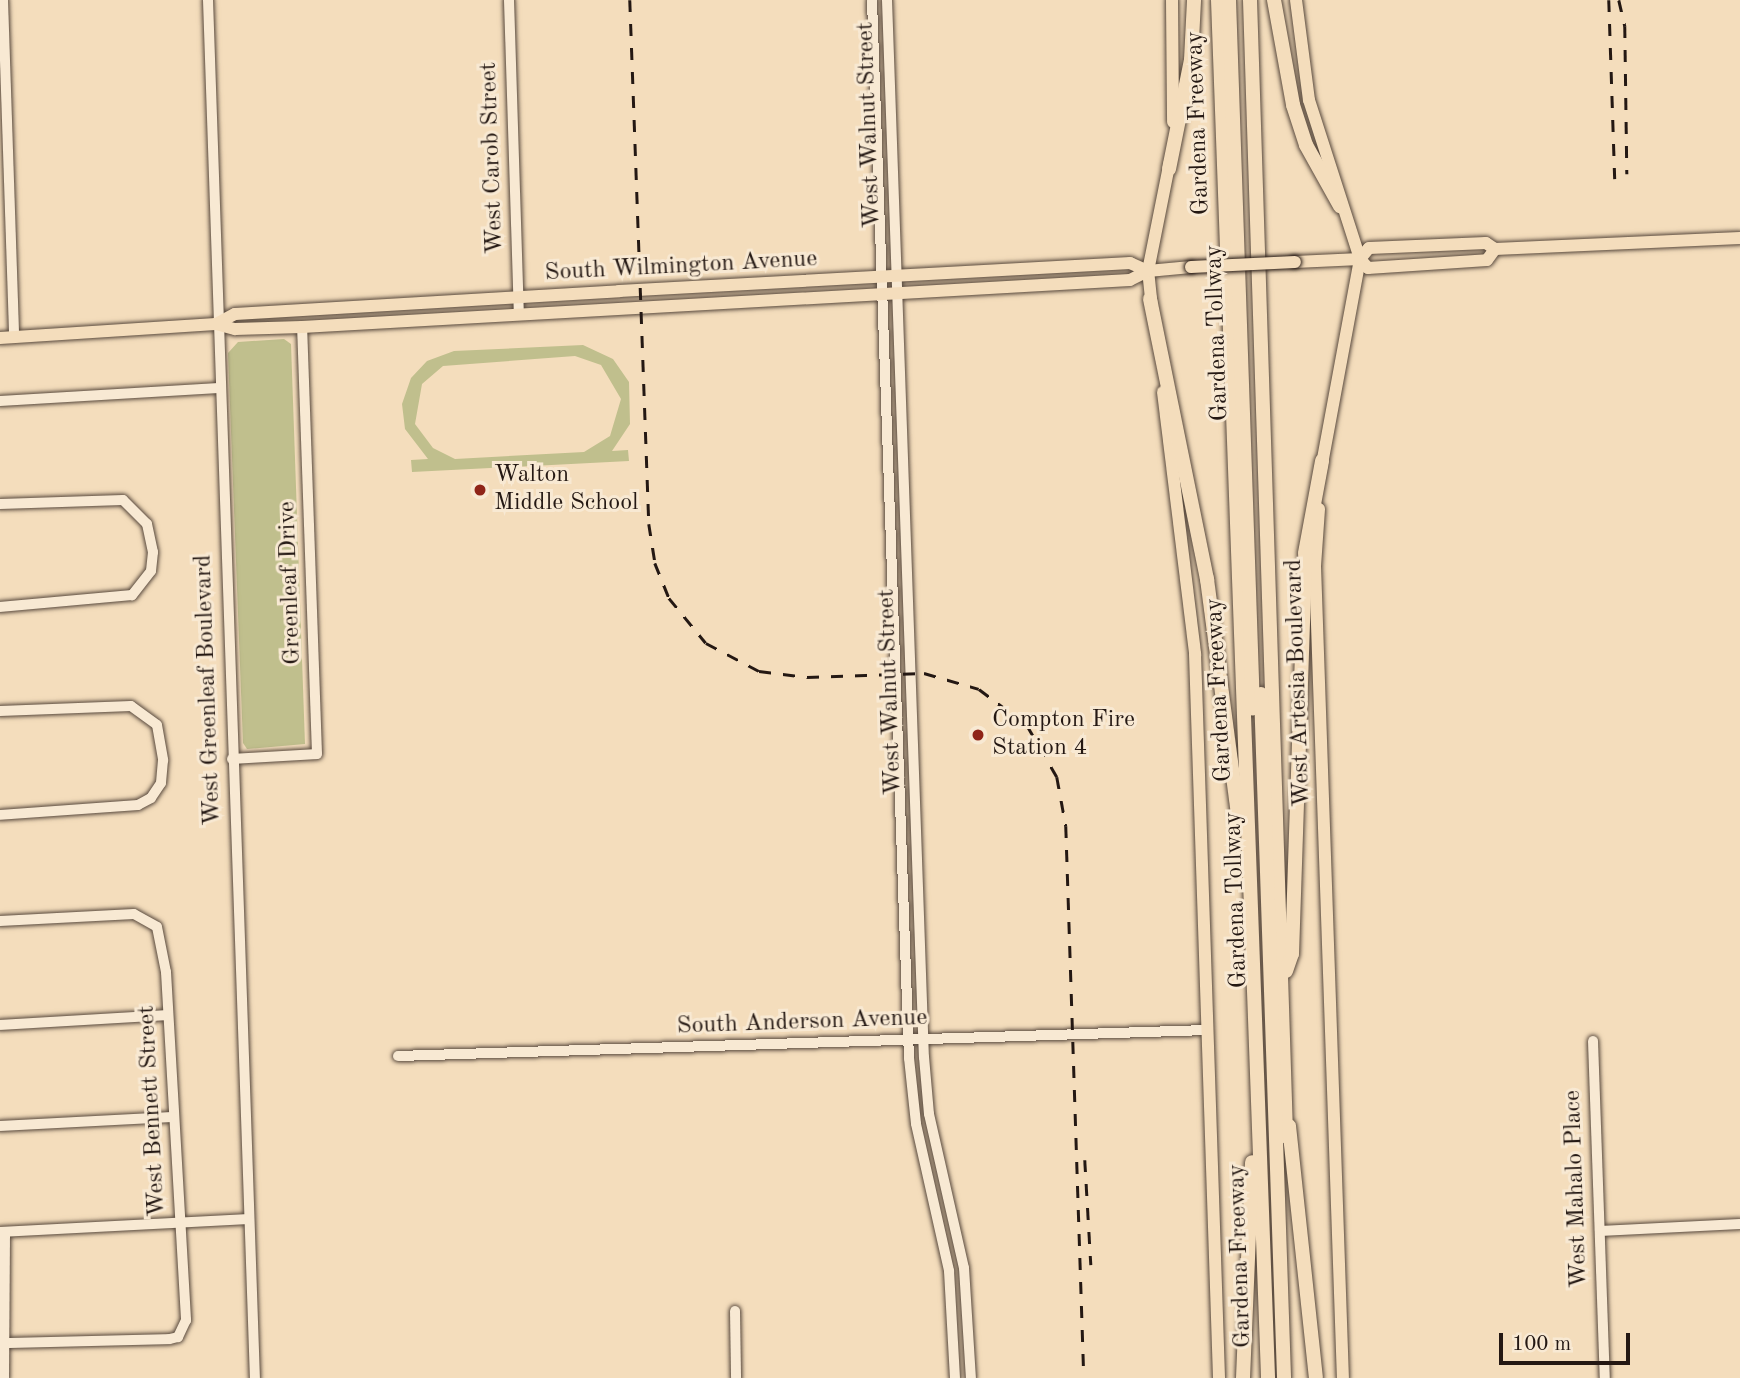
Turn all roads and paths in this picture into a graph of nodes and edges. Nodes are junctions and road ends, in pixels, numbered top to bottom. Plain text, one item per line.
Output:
1 (3, 0) edge
2 (208, 0) edge
3 (509, 0) edge
4 (872, 0) edge
5 (887, 0) edge
6 (1172, 0) edge
7 (1194, 0) edge
8 (1218, 0) edge
9 (1228, 0) edge
10 (1237, 0) edge
11 (1250, 0) edge
12 (1274, 0) edge
13 (1296, 0) edge
14 (872, 18) junction
15 (887, 18) junction
16 (889, 67) junction
17 (874, 68) junction
18 (890, 104) junction
19 (875, 105) junction
20 (892, 153) junction
21 (877, 154) junction
22 (1169, 169) junction
23 (1340, 206) junction
24 (1740, 238) edge
25 (1495, 249) junction
26 (1360, 258) junction
27 (1147, 271) junction
28 (897, 277) junction
29 (881, 278) junction
30 (897, 293) junction
31 (882, 294) junction
32 (518, 298) junction
33 (1150, 299) junction
34 (519, 314) junction
35 (216, 324) junction
36 (302, 327) junction
37 (14, 337) junction
38 (0, 338) edge
39 (219, 388) junction
40 (0, 401) edge
41 (1322, 461) junction
42 (0, 504) edge
43 (0, 607) edge
44 (0, 711) edge
45 (232, 759) junction
46 (0, 815) edge
47 (0, 921) edge
48 (1252, 945) junction
49 (1283, 979) junction
50 (167, 1015) junction
51 (0, 1025) edge
52 (1207, 1030) junction
53 (924, 1040) junction
54 (908, 1041) junction
55 (1593, 1041) dead end
56 (398, 1056) dead end
57 (1257, 1080) junction
58 (1284, 1086) junction
59 (173, 1117) junction
60 (0, 1126) edge
61 (249, 1219) junction
62 (180, 1223) junction
63 (1740, 1224) edge
64 (1600, 1231) junction
65 (2, 1232) edge
66 (735, 1311) dead end
67 (4, 1343) junction
68 (4, 1378) edge
69 (255, 1378) edge
70 (736, 1378) edge
71 (956, 1378) edge
72 (971, 1378) edge
73 (1219, 1378) edge
74 (1243, 1378) edge
75 (1268, 1378) edge
76 (1276, 1378) edge
77 (1284, 1378) edge
78 (1293, 1378) edge
79 (1316, 1378) edge
80 (1343, 1378) edge
81 (1605, 1378) edge

1 - 37 street
2 - 35 street, West Greenleaf Boulevard
3 - 32 street, West Carob Street
4 - 14 street, West Walnut Street
5 - 15 street, West Walnut Street
6 - 22 main road
7 - 22 highway
8 - 48 highway, Gardena Freeway
9 - 76 highway, Gardena Tollway
10 - 77 highway, Gardena Tollway
11 - 49 highway, Gardena Freeway
12 - 23 highway
13 - 23 main road
14 - 15 street
14 - 17 street, West Walnut Street
15 - 16 street, West Walnut Street
16 - 17 street
16 - 18 street, West Walnut Street
17 - 19 street, West Walnut Street
18 - 19 street
18 - 20 street, West Walnut Street
19 - 21 street, West Walnut Street
20 - 21 street
20 - 28 street, West Walnut Street
21 - 29 street, West Walnut Street
22 - 27 main road
23 - 26 main road
24 - 25 main road, South Wilmington Avenue
25 - 26 main road, South Wilmington Avenue
25 - 26 main road, South Wilmington Avenue
26 - 27 main road, South Wilmington Avenue, bridge
26 - 41 main road, West Artesia Boulevard
27 - 28 main road, South Wilmington Avenue
27 - 30 main road, South Wilmington Avenue
27 - 33 main road
28 - 29 main road, South Wilmington Avenue
28 - 30 street, West Walnut Street
29 - 31 street, West Walnut Street
29 - 32 main road, South Wilmington Avenue
30 - 31 main road, South Wilmington Avenue
30 - 53 street, West Walnut Street
31 - 34 main road, South Wilmington Avenue
31 - 54 street, West Walnut Street
32 - 34 street, West Carob Street
32 - 35 main road, South Wilmington Avenue
33 - 48 highway
33 - 52 main road
34 - 36 main road, South Wilmington Avenue
35 - 36 main road, South Wilmington Avenue
35 - 37 main road, South Wilmington Avenue
35 - 39 street, West Greenleaf Boulevard
36 - 45 street, Greenleaf Drive
37 - 38 main road, South Wilmington Avenue
39 - 40 street
39 - 45 street, West Greenleaf Boulevard
41 - 49 highway
41 - 80 main road, West Artesia Boulevard
42 - 43 street
44 - 46 street
45 - 61 street, West Greenleaf Boulevard
47 - 50 street, West Bennett Street
48 - 57 highway, Gardena Freeway
49 - 58 highway, Gardena Freeway
50 - 51 street
50 - 59 street, West Bennett Street
52 - 53 street, South Anderson Avenue
52 - 73 main road
53 - 54 street, South Anderson Avenue
53 - 72 street, West Walnut Street
54 - 56 street, South Anderson Avenue
54 - 71 street, West Walnut Street
55 - 64 street, West Mahalo Place
57 - 74 highway
57 - 75 highway, Gardena Freeway
58 - 78 highway, Gardena Freeway
58 - 79 highway
59 - 60 street
59 - 62 street, West Bennett Street
61 - 62 street
61 - 69 street, West Greenleaf Boulevard
62 - 65 street
62 - 67 street, West Bennett Street
63 - 64 street
64 - 81 street, West Mahalo Place
65 - 67 street
66 - 70 street
67 - 68 street

